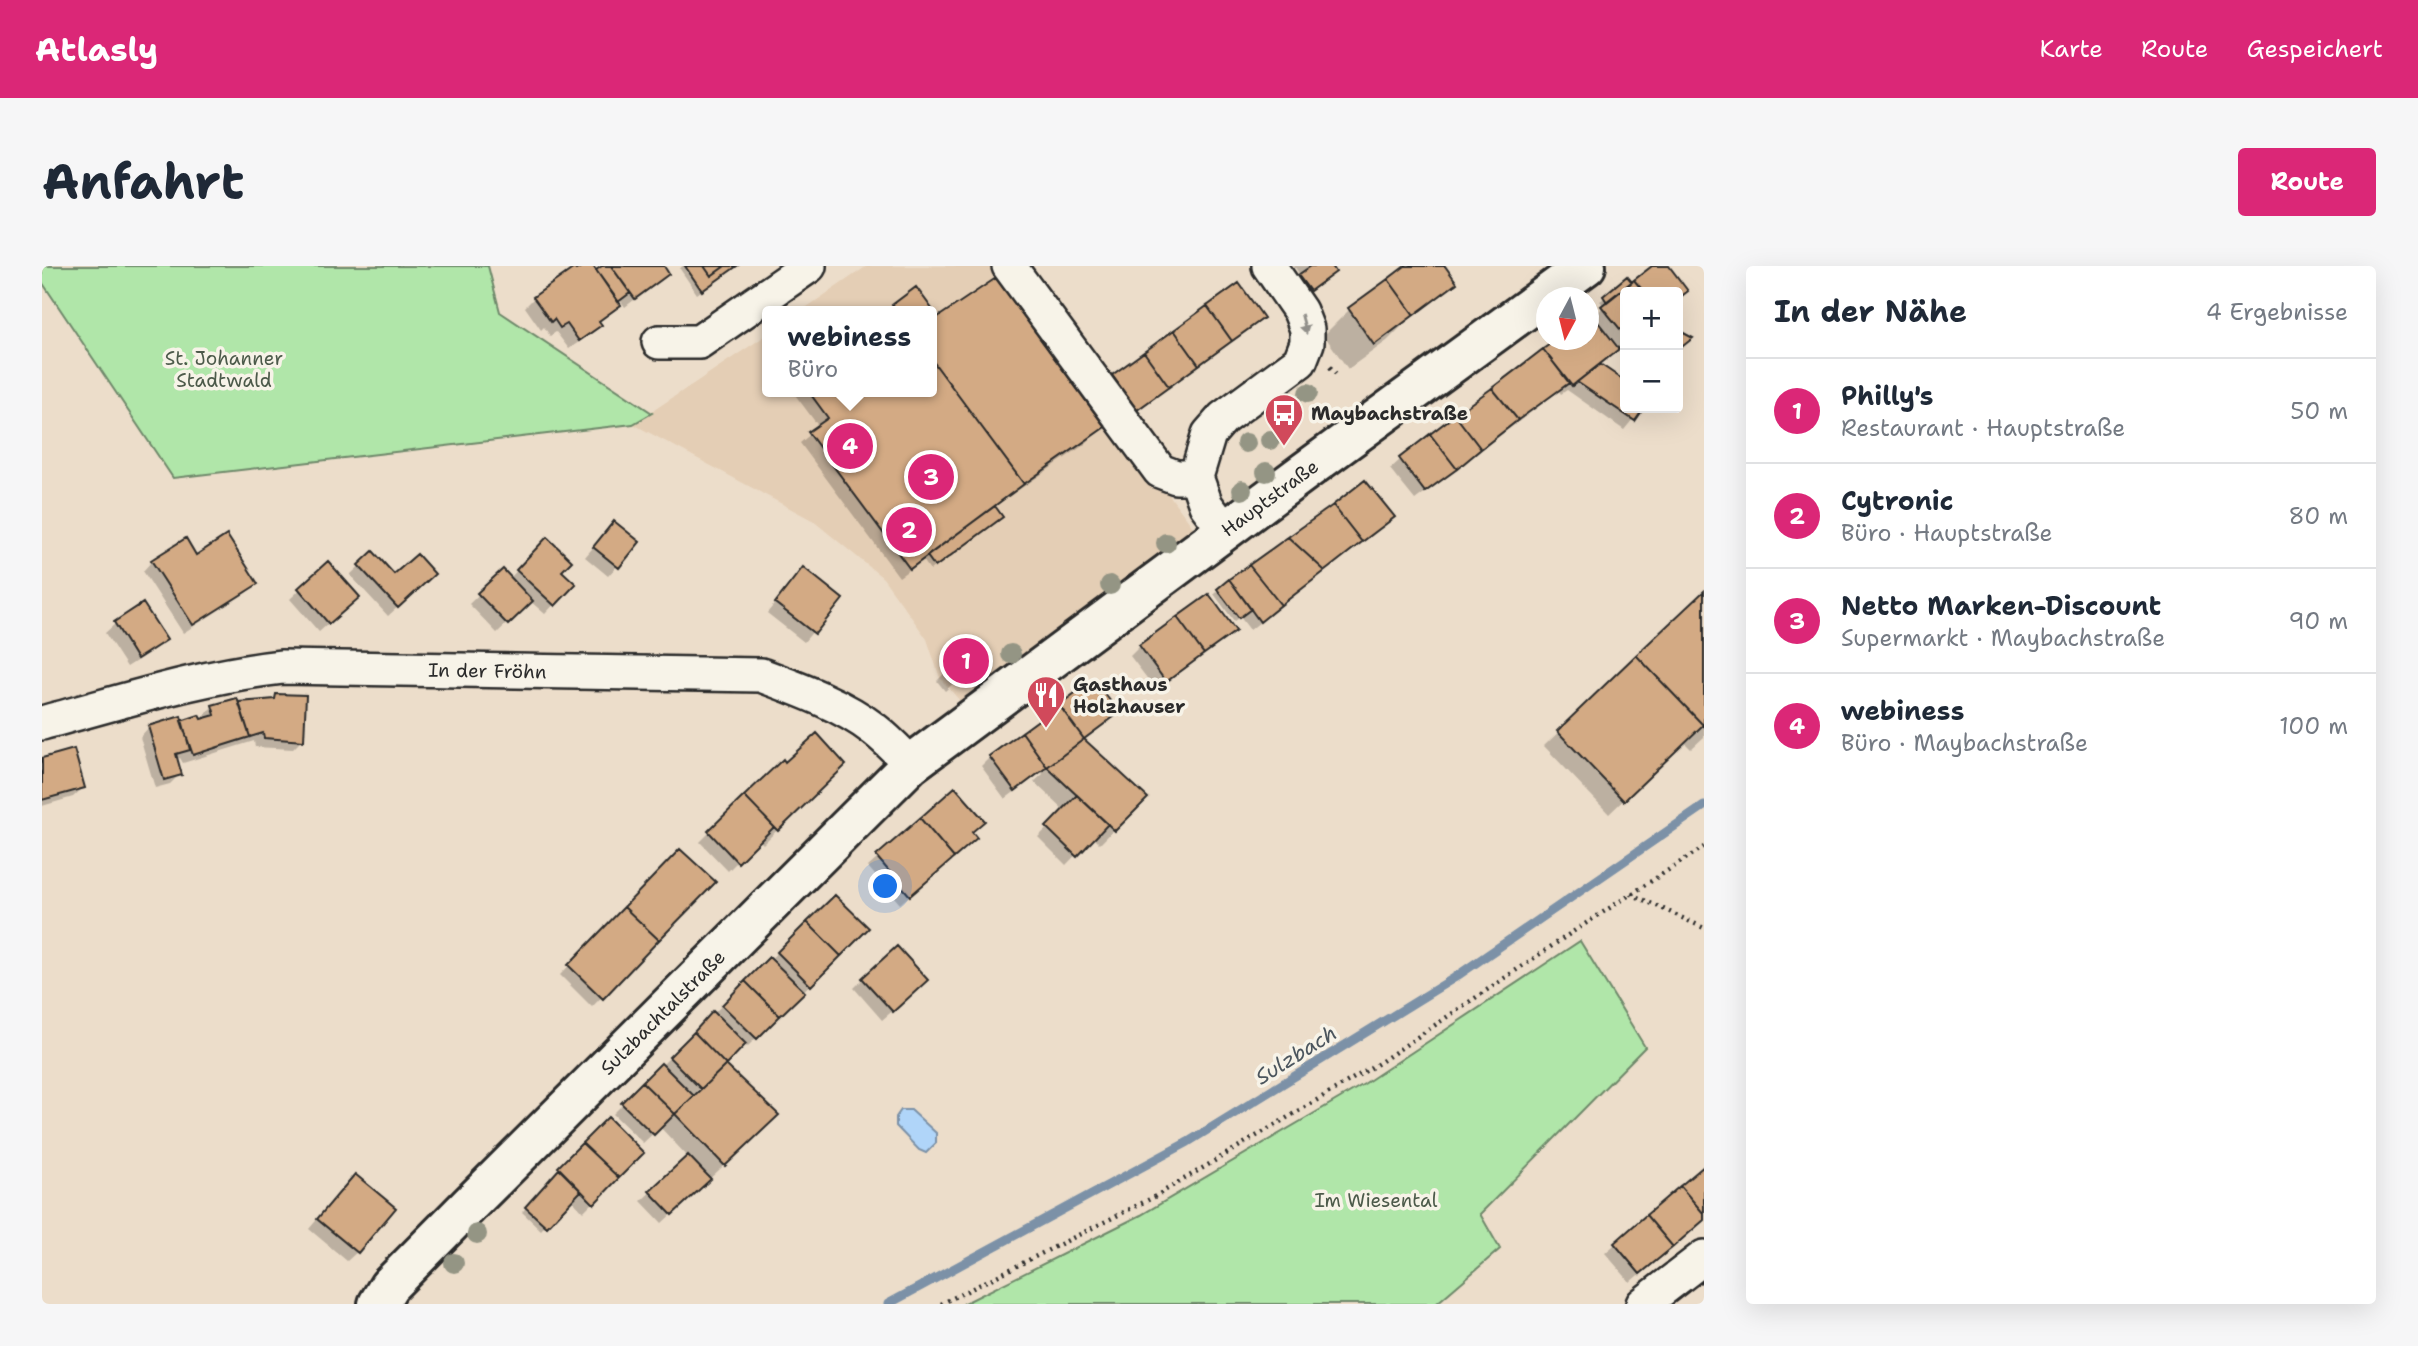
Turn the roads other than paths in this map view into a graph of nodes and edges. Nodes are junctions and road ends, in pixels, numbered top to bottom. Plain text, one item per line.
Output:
1 (809, 266) edge
2 (1009, 266) edge
3 (1269, 266) edge
4 (1586, 266) edge
5 (659, 342) dead end
6 (1196, 477) junction
7 (1225, 530) junction
8 (42, 723) edge
9 (954, 730) joint
10 (911, 764) junction
11 (1704, 1257) edge
12 (378, 1304) edge
13 (1643, 1304) edge

1 - 5 street
2 - 6 street
3 -> 6 street
4 - 7 main road, Hauptstraße
6 - 7 street
7 - 9 main road, Hauptstraße
8 - 10 street, In der Fröhn
9 - 10 main road, Sulzbachtalstraße
10 - 12 main road, Sulzbachtalstraße
11 - 13 street

